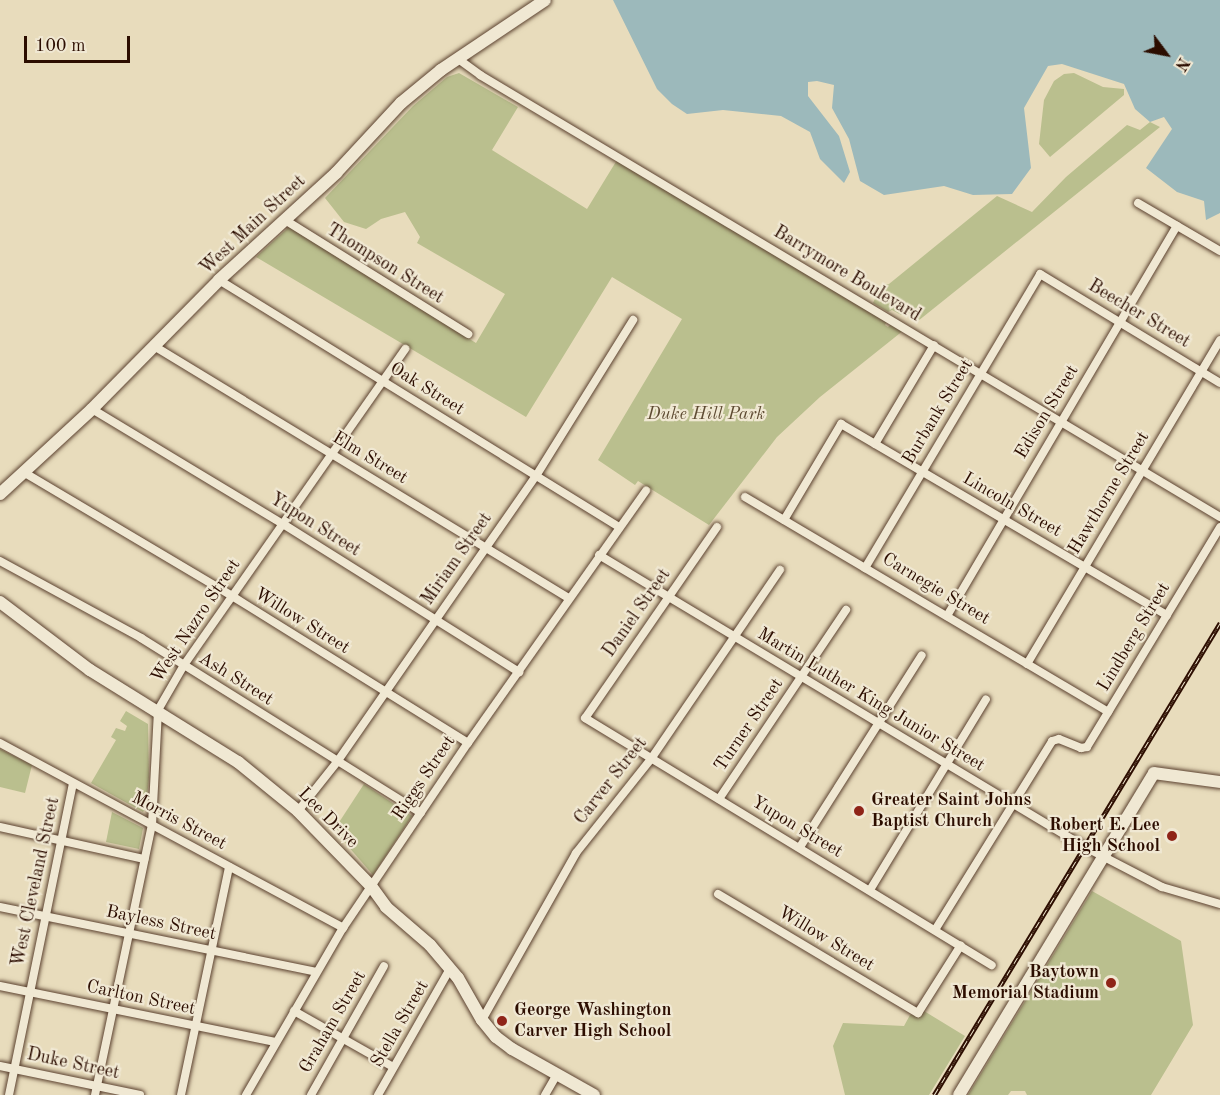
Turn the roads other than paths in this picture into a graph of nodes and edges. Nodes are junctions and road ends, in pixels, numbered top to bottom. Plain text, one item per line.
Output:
1 (544, 0) edge
2 (457, 58) junction
3 (1138, 203) dead end
4 (285, 220) junction
5 (1177, 226) junction
6 (1220, 251) edge
7 (1040, 274) joint
8 (219, 280) junction
9 (633, 320) dead end
10 (1120, 322) junction
11 (468, 334) dead end
12 (1220, 340) edge
13 (934, 345) junction
14 (154, 346) junction
15 (405, 349) dead end
16 (1201, 371) junction
17 (981, 373) junction
18 (384, 382) junction
19 (1220, 383) edge
20 (92, 409) junction
21 (1061, 422) junction
22 (875, 444) junction
23 (331, 453) junction
24 (922, 471) junction
25 (1142, 471) junction
26 (25, 473) junction
27 (536, 476) junction
28 (646, 490) dead end
29 (0, 494) edge
30 (745, 497) dead end
31 (1220, 518) edge
32 (1003, 519) junction
33 (784, 520) junction
34 (283, 524) junction
35 (618, 526) junction
36 (717, 527) dead end
37 (1220, 527) edge
38 (485, 548) junction
39 (599, 555) junction
40 (0, 561) edge
41 (1085, 567) junction
42 (865, 568) junction
43 (780, 570) dead end
44 (232, 596) junction
45 (570, 598) junction
46 (668, 598) junction
47 (0, 602) edge
48 (846, 610) dead end
49 (1167, 615) junction
50 (946, 616) junction
51 (436, 619) junction
52 (734, 637) junction
53 (922, 655) dead end
54 (1027, 664) junction
55 (184, 665) junction
56 (519, 672) junction
57 (801, 677) junction
58 (385, 693) junction
59 (986, 699) dead end
60 (158, 710) junction
61 (1108, 712) junction
62 (585, 718) joint
63 (880, 724) junction
64 (0, 743) edge
65 (468, 743) junction
66 (651, 759) junction
67 (337, 762) junction
68 (946, 764) junction
69 (1215, 781) edge
70 (73, 783) junction
71 (719, 799) junction
72 (1012, 804) junction
73 (298, 811) junction
74 (421, 813) junction
75 (152, 825) junction
76 (0, 827) edge
77 (61, 839) junction
78 (800, 847) junction
79 (1102, 857) junction
80 (144, 859) junction
81 (229, 867) junction
82 (370, 886) junction
83 (870, 890) junction
84 (718, 894) dead end
85 (1220, 904) edge
86 (0, 907) edge
87 (46, 915) junction
88 (343, 928) junction
89 (935, 930) junction
90 (128, 932) junction
91 (961, 945) junction
92 (211, 950) junction
93 (992, 965) dead end
94 (384, 966) dead end
95 (450, 969) junction
96 (316, 972) junction
97 (0, 986) edge
98 (30, 992) junction
99 (112, 1009) junction
100 (294, 1011) junction
101 (482, 1020) junction
102 (196, 1026) junction
103 (343, 1037) junction
104 (275, 1042) junction
105 (0, 1066) edge
106 (393, 1067) junction
107 (15, 1069) junction
108 (557, 1074) junction
109 (96, 1090) edge
110 (9, 1095) edge
111 (140, 1095) edge
112 (181, 1095) edge
113 (246, 1095) edge
114 (311, 1095) edge
115 (378, 1095) edge
116 (544, 1095) edge
117 (594, 1095) edge
118 (959, 1095) edge

1 - 2 main road, West Main Street
2 - 4 main road, West Main Street
2 - 13 street, Barrymore Boulevard
3 - 5 street
4 - 8 main road, West Main Street
4 - 11 street, Thompson Street
5 - 6 street
5 - 10 street, Edison Street
7 - 10 street, Beecher Street
7 - 17 street, Burbank Street
8 - 14 main road, West Main Street
8 - 18 street, Oak Street
9 - 27 street, Miriam Street
10 - 16 street, Beecher Street
10 - 21 street, Edison Street
12 - 16 street, Hawthorne Street
13 - 17 street, Barrymore Boulevard
13 - 22 street
14 - 20 main road, West Main Street
14 - 23 street, Elm Street
15 - 18 street, West Nazro Street
16 - 19 street, Beecher Street
16 - 25 street, Hawthorne Street
17 - 21 street, Barrymore Boulevard
17 - 24 street, Burbank Street
18 - 23 street, West Nazro Street
18 - 27 street, Oak Street
20 - 26 main road, West Main Street
20 - 34 street, Yupon Street
21 - 25 street, Barrymore Boulevard
21 - 32 street, Edison Street
22 - 24 street, Lincoln Street
22 - 33 street, Lincoln Street
23 - 34 street, West Nazro Street
23 - 38 street, Elm Street
24 - 32 street, Lincoln Street
24 - 42 street, Burbank Street
25 - 31 street, Barrymore Boulevard
25 - 41 street, Hawthorne Street
26 - 29 main road, West Main Street
26 - 44 street, Willow Street
27 - 35 street, Oak Street
27 - 38 street, Miriam Street
28 - 35 street, Riggs Street
30 - 33 street, Carnegie Street
32 - 41 street, Lincoln Street
32 - 50 street, Edison Street
33 - 42 street, Carnegie Street
34 - 44 street, West Nazro Street
34 - 51 street, Yupon Street
35 - 39 street, Riggs Street
36 - 46 street, Daniel Street
37 - 49 street, Lindberg Street
38 - 45 street, Elm Street
38 - 51 street, Miriam Street
39 - 45 street, Riggs Street
39 - 46 street, Martin Luther King Junior Street
40 - 55 street, Ash Street
41 - 49 street, Lincoln Street
41 - 54 street, Hawthorne Street
42 - 50 street, Carnegie Street
43 - 52 street, Carver Street
44 - 55 street, West Nazro Street
44 - 58 street, Willow Street
45 - 56 street, Riggs Street
46 - 52 street, Martin Luther King Junior Street
46 - 62 street, Daniel Street
47 - 60 main road, Lee Drive
48 - 57 street, Turner Street
49 - 61 street, Lindberg Street
50 - 54 street, Carnegie Street
51 - 56 street, Yupon Street
51 - 58 street, Miriam Street
52 - 57 street, Martin Luther King Junior Street
52 - 66 street, Carver Street
53 - 63 street
54 - 61 street, Carnegie Street
55 - 60 street, West Nazro Street
55 - 67 street, Ash Street
56 - 65 street, Riggs Street
57 - 63 street, Martin Luther King Junior Street
57 - 71 street, Turner Street
58 - 65 street, Willow Street
58 - 67 street, Miriam Street
59 - 68 street
60 - 73 main road, Lee Drive
60 - 75 street, West Nazro Street
61 - 72 street, Lindberg Street
62 - 66 street, Yupon Street
63 - 68 street, Martin Luther King Junior Street
63 - 78 street
64 - 70 street, Morris Street
65 - 74 street, Riggs Street
66 - 71 street, Yupon Street
66 - 101 street, Carver Street
67 - 73 street, Miriam Street
67 - 74 street, Ash Street
68 - 72 street, Martin Luther King Junior Street
68 - 83 street
69 - 79 main road
70 - 75 street, Morris Street
70 - 77 street, West Cleveland Street
71 - 78 street, Yupon Street
72 - 79 street, Martin Luther King Junior Street
72 - 89 street
73 - 82 main road, Lee Drive
74 - 82 street, Riggs Street
75 - 80 street, West Nazro Street
75 - 81 street, Morris Street
76 - 77 street
77 - 80 street
77 - 87 street, West Cleveland Street
78 - 83 street, Yupon Street
79 - 85 street, Martin Luther King Junior Street
79 - 118 main road
80 - 90 street, West Nazro Street
81 - 88 street, Morris Street
81 - 92 street
82 - 88 street, Riggs Street
82 - 95 main road, Lee Drive
83 - 89 street, Yupon Street
84 - 91 street, Willow Street
86 - 87 street, Bayless Street
87 - 90 street, Bayless Street
87 - 98 street, West Cleveland Street
88 - 96 street, Riggs Street
89 - 91 street, Yupon Street
90 - 92 street, Bayless Street
90 - 99 street, West Nazro Street
91 - 93 street, Yupon Street
92 - 96 street, Bayless Street
92 - 102 street
94 - 103 street, Graham Street
95 - 101 main road, Lee Drive
95 - 106 street, Stella Street
96 - 100 street, Riggs Street
97 - 98 street, Carlton Street
98 - 99 street, Carlton Street
98 - 107 street, West Cleveland Street
99 - 102 street, Carlton Street
99 - 109 street, West Nazro Street
100 - 103 street
100 - 104 street, Riggs Street
101 - 108 main road, Lee Drive
102 - 104 street, Carlton Street
102 - 112 street
103 - 106 street
103 - 114 street, Graham Street
104 - 113 street, Riggs Street
105 - 107 street, Duke Street
106 - 115 street, Stella Street
107 - 109 street, Duke Street
107 - 110 street, West Cleveland Street
108 - 116 street
108 - 117 main road, Lee Drive
109 - 111 street, Duke Street

